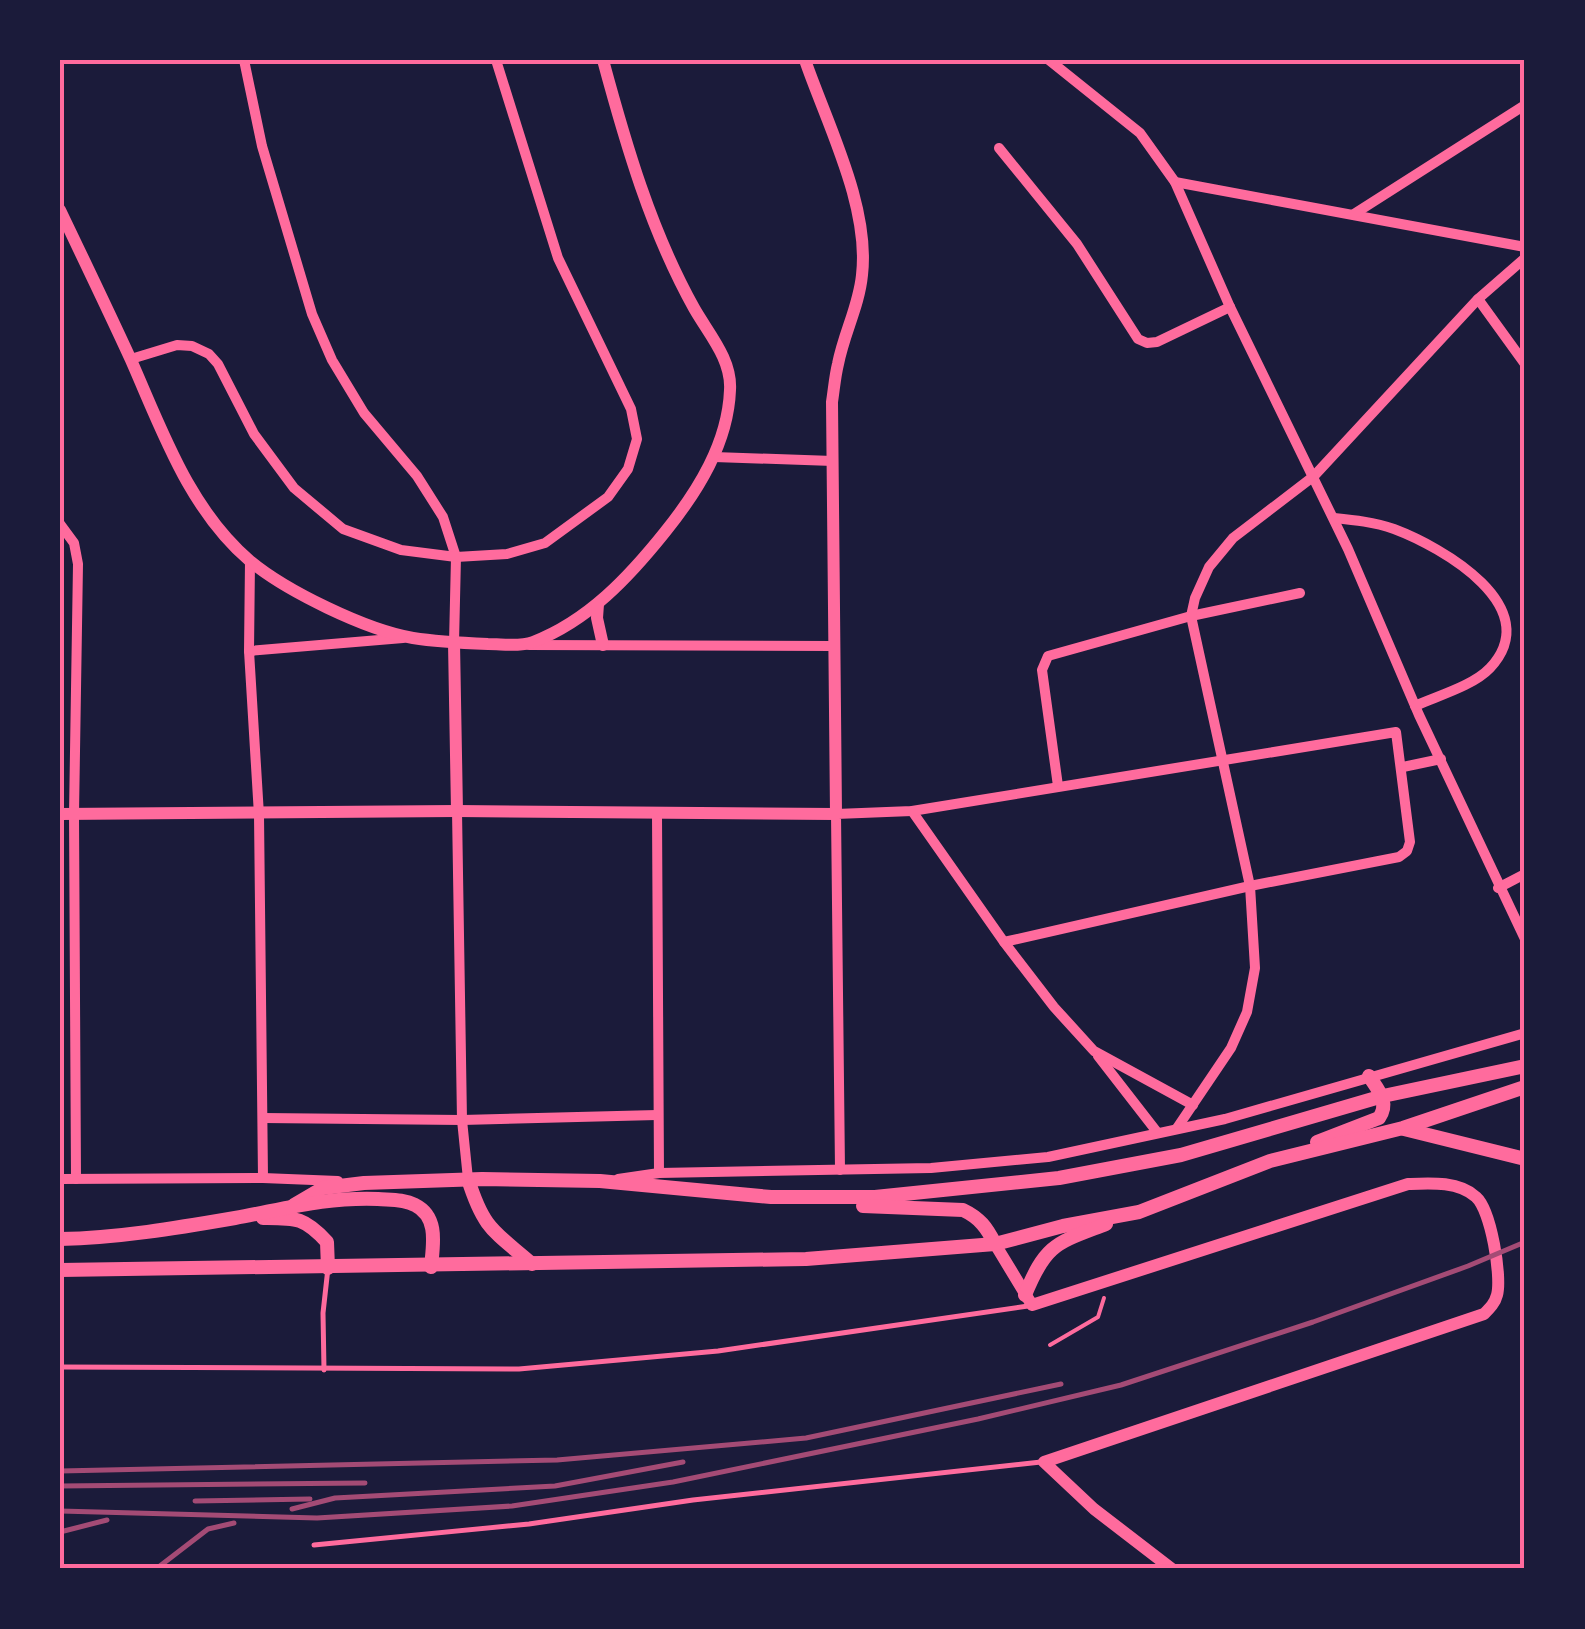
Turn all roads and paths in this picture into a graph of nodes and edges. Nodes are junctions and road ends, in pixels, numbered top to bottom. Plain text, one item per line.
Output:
1 (496, 60) edge
2 (602, 60) edge
3 (804, 60) edge
4 (1049, 60) edge
5 (242, 63) edge
6 (1525, 106) edge
7 (999, 148) dead end
8 (1175, 182) junction
9 (60, 210) edge
10 (1353, 215) junction
11 (1525, 246) edge
12 (1525, 258) edge
13 (1478, 299) junction
14 (1230, 307) junction
15 (131, 360) junction
16 (1525, 364) edge
17 (714, 457) junction
18 (833, 461) junction
19 (1314, 476) junction
20 (1334, 518) junction
21 (60, 524) edge
22 (456, 558) junction
23 (250, 561) junction
24 (1300, 593) dead end
25 (598, 604) junction
26 (1192, 616) junction
27 (411, 638) junction
28 (454, 643) junction
29 (528, 644) junction
30 (603, 645) junction
31 (832, 646) junction
32 (249, 651) junction
33 (1415, 706) junction
34 (1441, 759) junction
35 (1221, 760) junction
36 (1403, 767) junction
37 (1058, 786) junction
38 (457, 811) junction
39 (912, 811) junction
40 (67, 814) edge
41 (657, 814) junction
42 (836, 814) junction
43 (258, 815) junction
44 (1525, 874) edge
45 (1250, 886) junction
46 (1498, 888) junction
47 (1525, 939) edge
48 (1004, 942) junction
49 (1525, 1034) edge
50 (1094, 1051) junction
51 (1525, 1066) edge
52 (1370, 1076) junction
53 (1525, 1088) edge
54 (1383, 1096) junction
55 (1192, 1105) junction
56 (657, 1115) junction
57 (264, 1118) junction
58 (462, 1120) junction
59 (1176, 1128) junction
60 (1403, 1128) junction
61 (1158, 1132) junction
62 (1525, 1158) edge
63 (1270, 1161) junction
64 (840, 1170) junction
65 (659, 1173) junction
66 (263, 1178) junction
67 (60, 1179) edge
68 (76, 1179) junction
69 (468, 1179) junction
70 (600, 1181) junction
71 (364, 1183) junction
72 (712, 1193) junction
73 (294, 1204) junction
74 (1138, 1212) junction
75 (238, 1218) junction
76 (60, 1239) edge
77 (995, 1244) junction
78 (532, 1264) junction
79 (431, 1266) junction
80 (328, 1268) junction
81 (60, 1270) edge
82 (1108, 1282) junction
83 (1029, 1300) junction
84 (1050, 1345) dead end
85 (60, 1367) edge
86 (324, 1370) junction
87 (1044, 1462) junction
88 (314, 1545) dead end
89 (1172, 1569) edge

1 - 22 street
2 - 17 street
3 - 18 street
4 - 8 street
5 - 22 street
6 - 10 street
7 - 14 street
8 - 10 street
8 - 14 street
9 - 15 street
10 - 11 street
12 - 13 street
13 - 16 street
13 - 19 street
14 - 19 street
15 - 22 street
15 - 23 street
17 - 18 street
17 - 25 street
18 - 31 street
19 - 20 street
19 - 26 street
20 - 33 street
20 - 33 street
21 - 40 street
22 - 28 street
23 - 27 street
23 - 32 street
24 - 26 street
25 - 29 street
25 - 30 street
26 - 35 street
26 - 37 street
27 - 28 street
27 - 32 street
28 - 29 street
28 - 38 street
29 - 30 street
30 - 31 street
31 - 42 street
32 - 43 street
33 - 34 street
34 - 36 street
34 - 46 street
35 - 36 street
35 - 37 street
35 - 45 street
36 - 45 street
37 - 39 street
38 - 41 street
38 - 43 street
38 - 58 street
39 - 42 street
39 - 48 street
40 - 43 street
40 - 68 street
41 - 42 street
41 - 56 street
42 - 64 street
43 - 57 street
44 - 46 street
45 - 48 street
45 - 55 street
46 - 47 street
48 - 50 street
49 - 52 street
50 - 55 street
50 - 61 street
51 - 54 main road
52 - 54 main road
52 - 59 street
53 - 60 main road
54 - 63 main road
54 - 72 main road
55 - 59 street
56 - 58 street
56 - 65 street
57 - 58 street
57 - 66 street
58 - 69 street
59 - 61 street
60 - 62 main road
60 - 63 main road
61 - 64 street
63 - 74 main road
64 - 65 street
65 - 70 street
66 - 68 street
66 - 71 street
67 - 68 street
69 - 70 main road
69 - 71 main road
69 - 78 main road
70 - 72 main road
71 - 73 main road
72 - 77 main road
73 - 75 main road
73 - 79 main road
74 - 77 main road
74 - 83 main road
75 - 76 main road
75 - 80 main road
77 - 78 main road
77 - 83 street
78 - 79 main road
79 - 80 main road
80 - 81 main road
80 - 86 lane
82 - 83 street
82 - 84 path
82 - 87 street
83 - 86 lane
85 - 86 lane
87 - 88 lane
87 - 89 street

